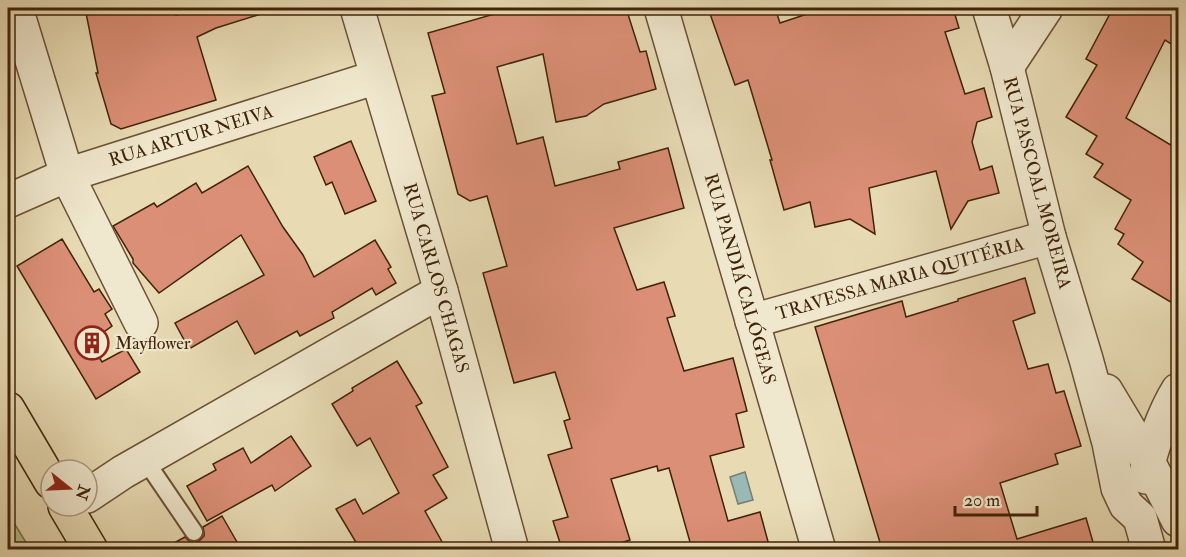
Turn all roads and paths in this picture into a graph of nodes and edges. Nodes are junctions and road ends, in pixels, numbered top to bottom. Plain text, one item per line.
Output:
1 (16, 8) edge
2 (357, 8) edge
3 (661, 8) edge
4 (989, 8) edge
5 (1046, 8) edge
6 (1007, 67) junction
7 (377, 77) junction
8 (67, 175) junction
9 (8, 201) edge
10 (1048, 237) junction
11 (441, 291) junction
12 (752, 321) junction
13 (141, 323) dead end
14 (1086, 358) junction
15 (1179, 390) edge
16 (8, 409) edge
17 (40, 458) edge
18 (145, 460) junction
19 (1148, 461) junction
20 (99, 484) edge
21 (76, 518) edge
22 (1140, 518) junction
23 (1179, 520) edge
24 (194, 532) dead end
25 (91, 549) edge
26 (512, 549) edge
27 (819, 549) edge
28 (1149, 549) edge

1 - 8 street
2 - 7 street, RUA CARLOS CHAGAS
3 - 12 street, RUA PANDIÁ CALÓGEAS
4 - 6 street, RUA PASCOAL MOREIRA
5 - 6 street
6 - 10 street, RUA PASCOAL MOREIRA
7 - 8 street, RUA ARTUR NEIVA
7 - 11 street, RUA CARLOS CHAGAS
8 - 9 street, RUA ARTUR NEIVA
8 - 13 street
10 - 12 street, TRAVESSA MARIA QUITÉRIA
10 - 14 street, RUA PASCOAL MOREIRA
11 - 18 street
11 - 26 street, RUA CARLOS CHAGAS
12 - 27 street, RUA PANDIÁ CALÓGEAS
14 - 19 street, RUA PASCOAL MOREIRA
14 - 22 street, RUA PASCOAL MOREIRA
15 - 19 street
16 - 17 main road
18 - 20 street
18 - 24 lane
19 - 22 street
19 - 23 street, RUA PASCOAL MOREIRA
21 - 25 main road
22 - 28 street, RUA PASCOAL MOREIRA

